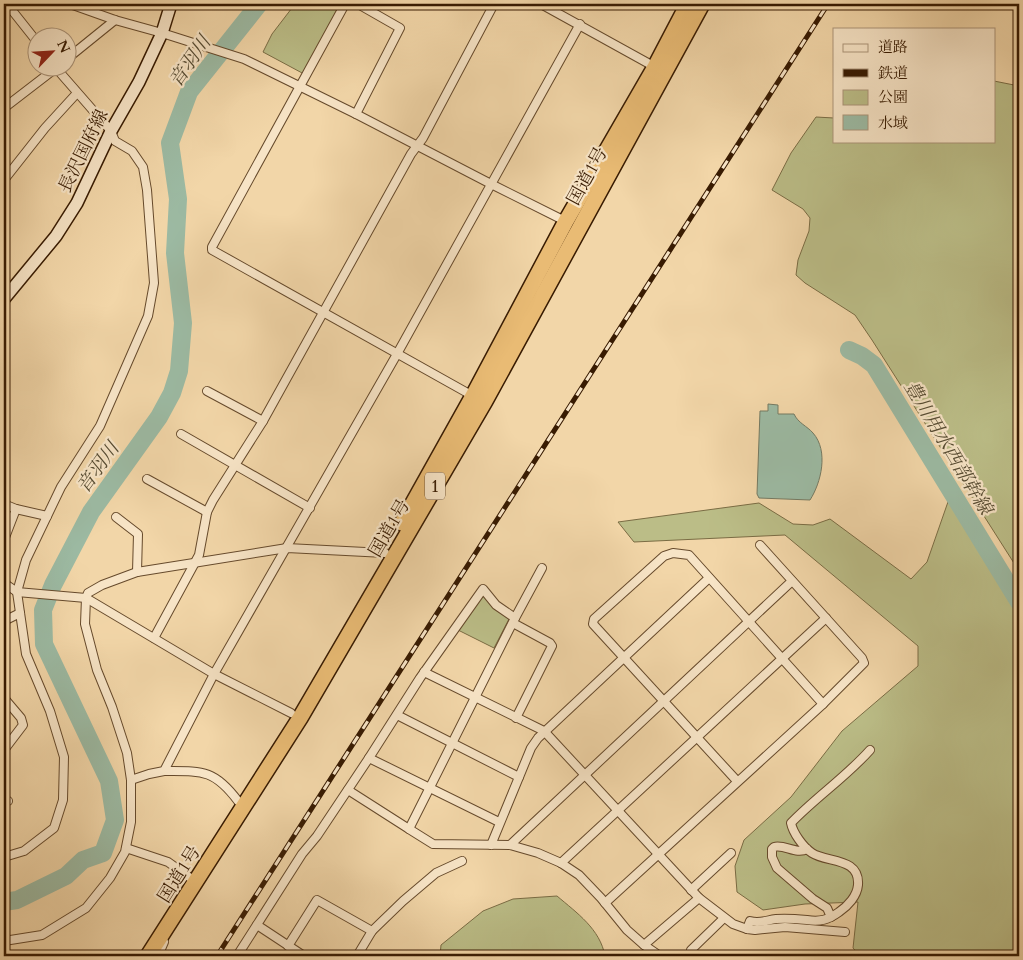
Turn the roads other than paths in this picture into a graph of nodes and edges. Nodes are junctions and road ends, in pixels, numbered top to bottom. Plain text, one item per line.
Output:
1 (7, 4) edge
2 (70, 4) edge
3 (171, 4) edge
4 (345, 4) edge
5 (358, 4) edge
6 (494, 4) edge
7 (541, 4) edge
8 (688, 4) edge
9 (702, 4) edge
10 (115, 20) junction
11 (580, 24) junction
12 (28, 30) edge
13 (162, 33) junction
14 (78, 50) edge
15 (655, 66) junction
16 (43, 78) edge
17 (65, 78) edge
18 (301, 86) junction
19 (78, 93) junction
20 (4, 108) edge
21 (356, 114) junction
22 (111, 131) junction
23 (417, 146) junction
24 (4, 180) edge
25 (491, 184) junction
26 (573, 225) junction
27 (4, 299) edge
28 (324, 313) junction
29 (397, 354) junction
30 (207, 391) dead end
31 (473, 396) junction
32 (263, 421) junction
33 (181, 434) dead end
34 (236, 465) junction
35 (147, 479) dead end
36 (4, 504) edge
37 (310, 508) junction
38 (16, 509) junction
39 (208, 512) junction
40 (47, 516) junction
41 (116, 517) dead end
42 (4, 540) edge
43 (760, 545) dead end
44 (287, 548) junction
45 (385, 553) junction
46 (194, 563) junction
47 (542, 568) dead end
48 (137, 572) junction
49 (709, 578) junction
50 (792, 581) junction
51 (4, 583) edge
52 (20, 593) junction
53 (84, 597) junction
54 (20, 613) junction
55 (826, 618) junction
56 (514, 620) junction
57 (4, 621) edge
58 (749, 623) junction
59 (154, 638) junction
60 (624, 658) junction
61 (782, 658) junction
62 (424, 672) junction
63 (214, 674) junction
64 (4, 698) edge
65 (475, 698) junction
66 (663, 702) junction
67 (823, 704) junction
68 (291, 713) junction
69 (397, 715) junction
70 (516, 718) junction
71 (544, 732) junction
72 (696, 738) junction
73 (452, 743) junction
74 (4, 750) edge
75 (870, 750) dead end
76 (369, 758) junction
77 (164, 771) junction
78 (584, 775) junction
79 (519, 777) junction
80 (131, 780) junction
81 (737, 781) junction
82 (430, 787) junction
83 (348, 790) junction
84 (238, 801) junction
85 (617, 812) junction
86 (499, 822) junction
87 (409, 829) junction
88 (491, 845) junction
89 (510, 845) junction
90 (126, 848) junction
91 (807, 849) junction
92 (730, 853) dead end
93 (657, 854) junction
94 (4, 857) edge
95 (462, 861) dead end
96 (561, 863) junction
97 (189, 878) junction
98 (691, 890) junction
99 (187, 896) junction
100 (699, 898) junction
101 (605, 903) junction
102 (831, 917) junction
103 (724, 918) junction
104 (257, 925) junction
105 (747, 928) junction
106 (372, 932) junction
107 (844, 932) dead end
108 (4, 941) edge
109 (644, 945) junction
110 (288, 946) junction
111 (691, 950) dead end
112 (139, 956) edge
113 (148, 956) edge
114 (158, 956) edge
115 (237, 956) edge
116 (304, 956) edge
117 (357, 956) edge
118 (660, 956) edge

1 - 12 street
2 - 10 street
3 - 13 main road, 長沢国府線
4 - 18 street
5 - 21 street
6 - 23 street
7 - 11 street
8 - 15 highway, 国道1号 / 1
9 - 26 highway, 国道1号 / 1
10 - 13 street
10 - 14 street
11 - 15 street
11 - 25 street
13 - 18 street
13 - 22 main road, 長沢国府線
15 - 26 highway, 国道1号 / 1
16 - 20 street
17 - 19 street
18 - 21 street
18 - 28 street
19 - 22 street
19 - 24 street
21 - 23 street
22 - 27 main road, 長沢国府線
22 - 40 street
23 - 25 street
23 - 28 street
25 - 26 street
25 - 29 street
26 - 31 highway, 国道1号 / 1
26 - 99 highway, 国道1号 / 1
28 - 29 street
28 - 32 street
29 - 31 street
29 - 37 street
30 - 32 street
31 - 45 highway, 国道1号 / 1
32 - 34 street
33 - 34 street
34 - 37 street
34 - 39 street
35 - 39 street
36 - 38 street
37 - 44 street
38 - 40 street
38 - 42 street
39 - 46 street
40 - 52 street
41 - 48 street
43 - 50 street
44 - 45 street
44 - 46 street
44 - 63 street
45 - 68 highway, 国道1号 / 1
46 - 48 street
46 - 59 street
47 - 56 street
48 - 53 street
49 - 58 street
49 - 60 street
49 - 60 street
50 - 55 street
50 - 58 street
51 - 52 street
52 - 53 street
52 - 54 street
53 - 59 street
53 - 80 street
54 - 57 street
54 - 94 street
55 - 61 street
55 - 67 street
56 - 62 street
56 - 65 street
56 - 70 street
58 - 61 street
58 - 66 street
59 - 63 street
60 - 66 street
60 - 71 street
61 - 67 street
61 - 72 street
62 - 65 street
62 - 69 street
63 - 68 street
63 - 77 street
64 - 74 street
65 - 70 street
65 - 73 street
66 - 72 street
66 - 78 street
67 - 81 street
68 - 84 highway, 国道1号 / 1
69 - 73 street
69 - 76 street
70 - 71 street
71 - 78 street
71 - 79 street
72 - 81 street
72 - 85 street
73 - 79 street
73 - 82 street
75 - 91 street
76 - 82 street
76 - 83 street
77 - 80 street
77 - 84 street
78 - 85 street
78 - 89 street
79 - 86 street
80 - 90 street
81 - 93 street
82 - 86 street
82 - 87 street
83 - 87 street
83 - 104 street
84 - 97 highway, 国道1号 / 1
85 - 93 street
85 - 96 street
86 - 88 street
87 - 88 street
88 - 89 street
89 - 96 street
90 - 97 street
90 - 108 street
91 - 102 street
91 - 102 street
92 - 98 street
93 - 98 street
93 - 101 street
95 - 106 street
96 - 101 street
97 - 112 highway, 国道1号 / 1
98 - 100 street
99 - 113 highway, 国道1号 / 1
99 - 114 street
100 - 103 street
100 - 109 street
101 - 109 street
102 - 105 street
103 - 105 street
103 - 111 street
104 - 110 street
104 - 115 street
105 - 107 street
106 - 110 street
106 - 117 street
109 - 118 street
110 - 116 street

